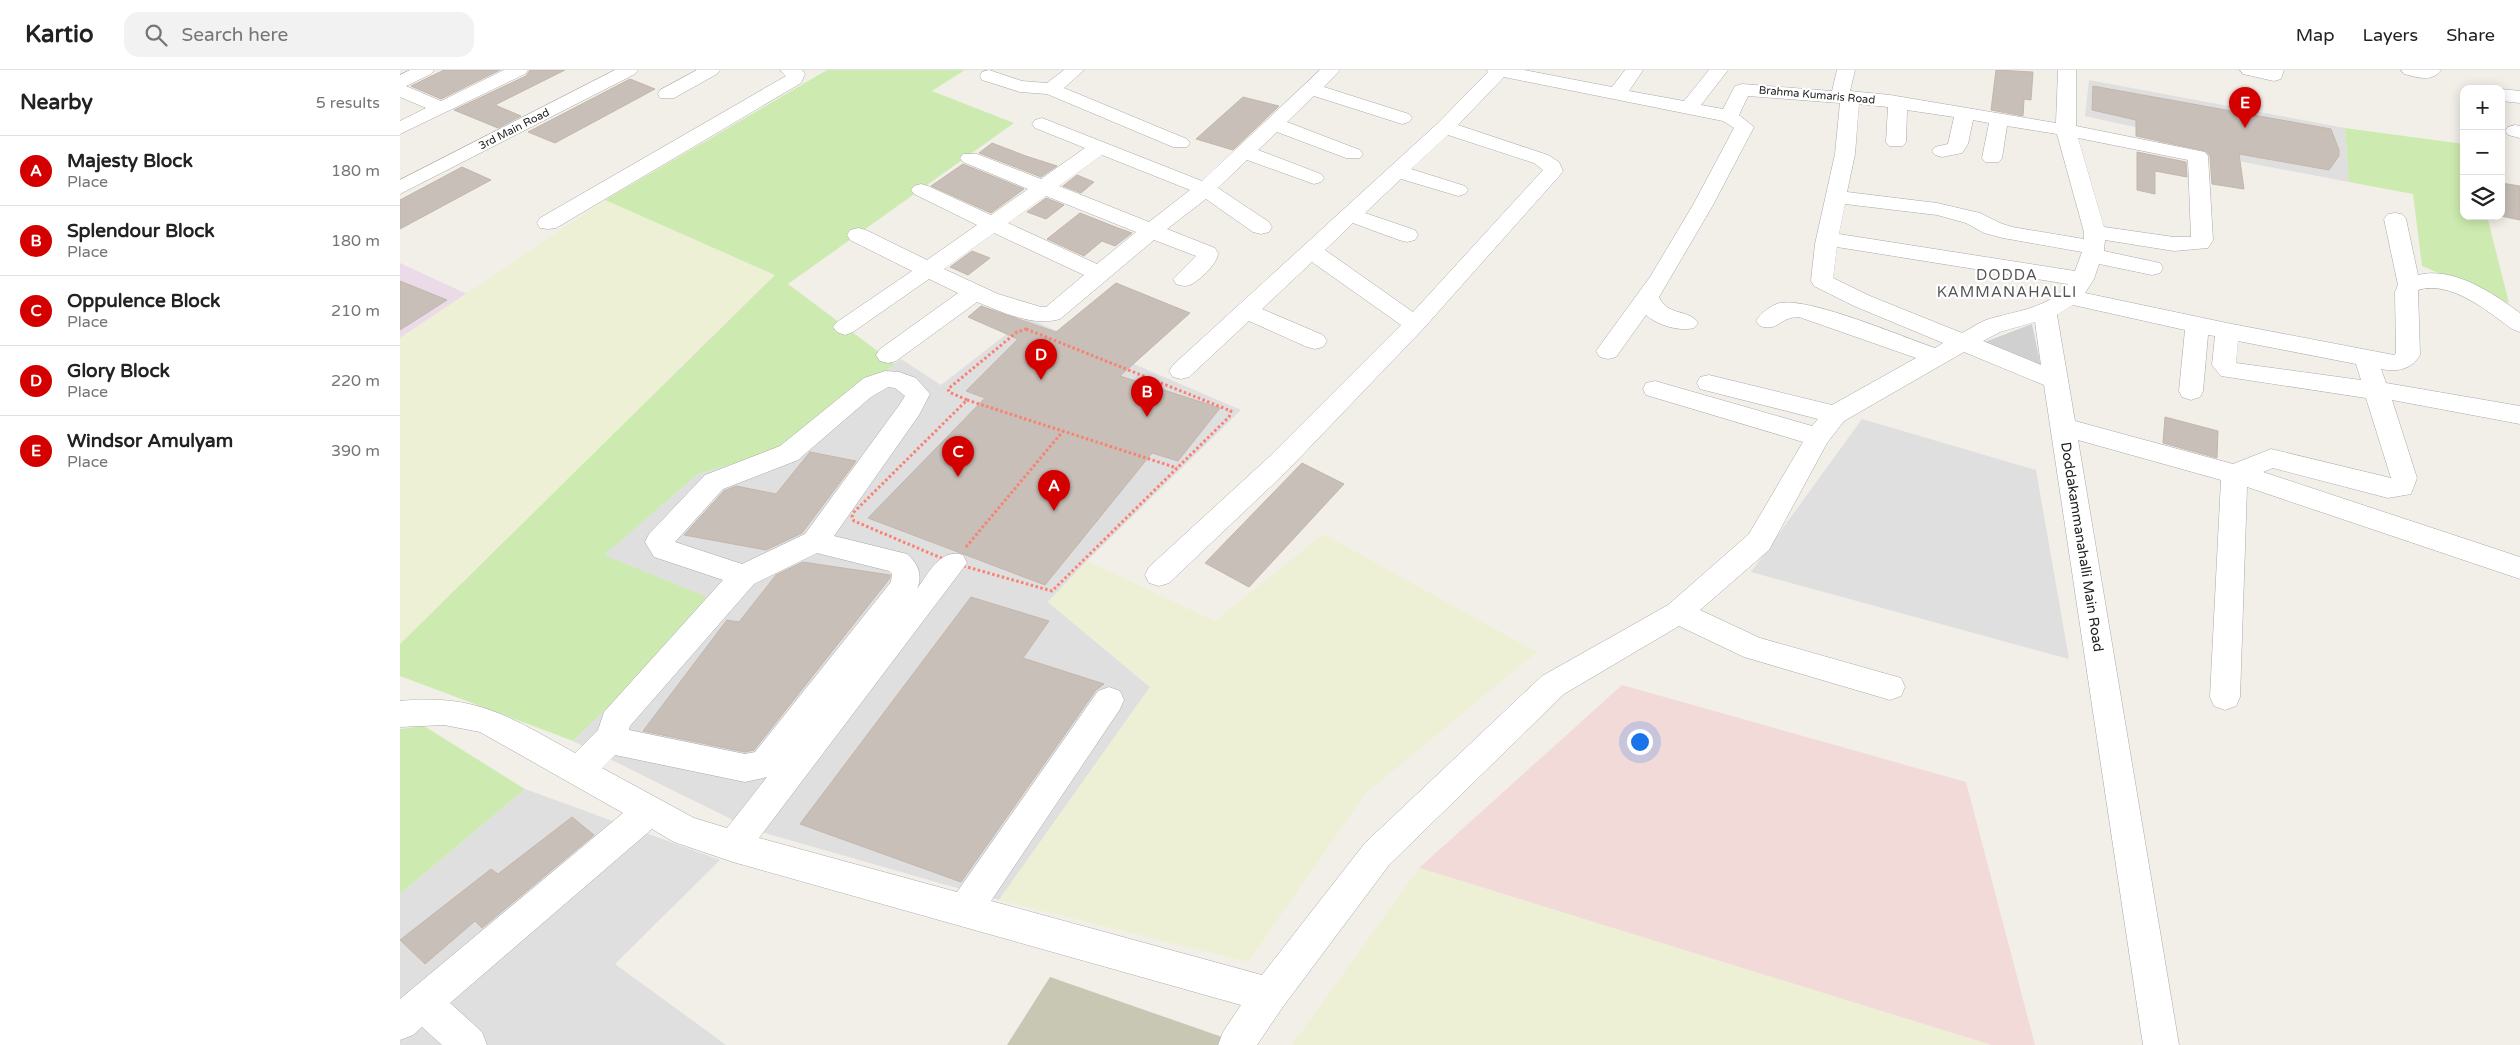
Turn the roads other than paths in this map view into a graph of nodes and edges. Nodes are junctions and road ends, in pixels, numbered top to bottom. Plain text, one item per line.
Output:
1 (425, 70) edge
2 (519, 70) edge
3 (629, 70) edge
4 (711, 70) edge
5 (789, 70) edge
6 (1075, 70) edge
7 (1331, 70) edge
8 (1498, 70) edge
9 (1634, 70) edge
10 (1719, 70) edge
11 (1846, 70) edge
12 (2067, 70) edge
13 (2249, 70) edge
14 (2275, 70) edge
15 (2410, 70) edge
16 (2432, 70) edge
17 (1538, 74) edge
18 (989, 76) dead end
19 (400, 82) edge
20 (1052, 89) junction
21 (1311, 89) junction
22 (400, 90) edge
23 (667, 94) dead end
24 (1616, 95) junction
25 (2505, 95) edge
26 (1845, 97) junction
27 (2520, 97) edge
28 (1898, 103) junction
29 (441, 108) junction
30 (1688, 109) junction
31 (1965, 113) junction
32 (1729, 116) junction
33 (1402, 118) dead end
34 (1999, 119) junction
35 (1042, 124) dead end
36 (1273, 124) junction
37 (1445, 126) junction
38 (400, 128) edge
39 (2066, 130) junction
40 (1896, 142) dead end
41 (1180, 143) dead end
42 (1100, 147) junction
43 (1942, 151) dead end
44 (1244, 152) junction
45 (1353, 154) dead end
46 (970, 158) dead end
47 (1992, 158) dead end
48 (1398, 171) junction
49 (1314, 178) dead end
50 (1042, 187) junction
51 (400, 188) edge
52 (1205, 189) junction
53 (921, 190) dead end
54 (1458, 190) dead end
55 (1836, 197) junction
56 (1350, 215) junction
57 (2395, 218) dead end
58 (548, 224) dead end
59 (992, 224) junction
60 (1261, 227) dead end
61 (1150, 231) junction
62 (858, 235) dead end
63 (1407, 235) dead end
64 (1827, 239) junction
65 (2093, 245) junction
66 (1310, 250) junction
67 (2152, 268) dead end
68 (928, 270) junction
69 (1098, 273) junction
70 (1184, 279) dead end
71 (2409, 285) junction
72 (2077, 288) junction
73 (975, 292) junction
74 (1648, 298) junction
75 (1245, 310) junction
76 (2045, 312) junction
77 (1768, 321) dead end
78 (1686, 323) dead end
79 (1415, 324) junction
80 (2197, 324) junction
81 (2520, 324) edge
82 (845, 327) dead end
83 (2227, 331) junction
84 (1315, 341) dead end
85 (1962, 343) junction
86 (1608, 351) dead end
87 (888, 355) dead end
88 (1938, 357) junction
89 (2366, 360) junction
90 (1181, 371) dead end
91 (2055, 380) junction
92 (1709, 383) dead end
93 (1655, 389) dead end
94 (2376, 390) junction
95 (2191, 391) dead end
96 (2520, 415) edge
97 (1826, 426) junction
98 (2064, 428) junction
99 (2234, 474) junction
100 (815, 542) junction
101 (959, 555) road end
102 (2520, 568) edge
103 (1159, 575) dead end
104 (744, 576) junction
105 (1678, 613) junction
106 (1890, 687) dead end
107 (2225, 697) dead end
108 (1108, 700) dead end
109 (400, 714) edge
110 (619, 740) junction
111 (585, 774) junction
112 (650, 810) junction
113 (733, 846) junction
114 (965, 910) junction
115 (1268, 996) junction
116 (411, 1012) edge
117 (469, 1045) edge
118 (1236, 1045) edge
119 (2161, 1045) edge

1 - 19 street
2 - 29 street
3 - 51 street, 3rd Main Road
4 - 23 street
5 - 58 street
6 - 20 street
7 - 21 street
8 - 17 street
8 - 37 street
9 - 24 street
10 - 30 street
11 - 26 street
12 - 39 street
13 - 14 street
15 - 16 street
17 - 24 street
18 - 20 street
20 - 41 street
21 - 33 street
21 - 36 street
22 - 29 street
24 - 30 street
25 - 27 street
26 - 28 street, Brahma Kumaris Road
26 - 32 street, Brahma Kumaris Road
26 - 55 street
28 - 31 street, Brahma Kumaris Road
28 - 40 street
29 - 38 street
30 - 32 street
31 - 34 street, Brahma Kumaris Road
31 - 43 street
32 - 74 street
34 - 39 street, Brahma Kumaris Road
34 - 47 street
35 - 42 street
36 - 44 street
36 - 45 street
37 - 48 street
37 - 79 street
39 - 65 street
39 - 65 street, Brahma Kumaris Road
42 - 50 street
42 - 52 street
44 - 49 street
44 - 52 street
46 - 50 street
48 - 54 street
48 - 56 street
50 - 59 street
50 - 61 street
52 - 60 street
52 - 61 street
53 - 59 street
55 - 64 street
55 - 65 street
56 - 63 street
56 - 66 street
57 - 71 street
59 - 68 street
59 - 69 street
61 - 69 street
61 - 70 street
62 - 68 street
64 - 72 street
64 - 85 street
65 - 67 street
65 - 72 street
66 - 75 street
66 - 79 street
68 - 73 street
68 - 82 street
69 - 73 street
71 - 81 street
71 - 89 street
72 - 76 street
72 - 80 street
73 - 87 street
74 - 78 street
74 - 86 street
75 - 84 street
75 - 90 street
76 - 85 street
76 - 91 street, Doddakammanahalli Main Road
77 - 88 street
79 - 103 street
80 - 83 street
80 - 95 street
83 - 89 street
83 - 94 street
85 - 88 street
85 - 91 street
88 - 97 street
89 - 94 street
91 - 98 street, Doddakammanahalli Main Road
92 - 97 street
93 - 97 street
94 - 96 street
94 - 99 street
97 - 105 street
98 - 99 street
98 - 119 street, Doddakammanahalli Main Road
99 - 102 street
99 - 107 street
100 - 104 street
100 - 104 street
100 - 110 street
101 - 113 street
104 - 110 street
105 - 106 street
105 - 115 street
108 - 114 street
109 - 111 street
110 - 111 street
111 - 112 street
112 - 113 street
112 - 116 street
113 - 114 street
114 - 115 street
115 - 118 street
116 - 117 street

